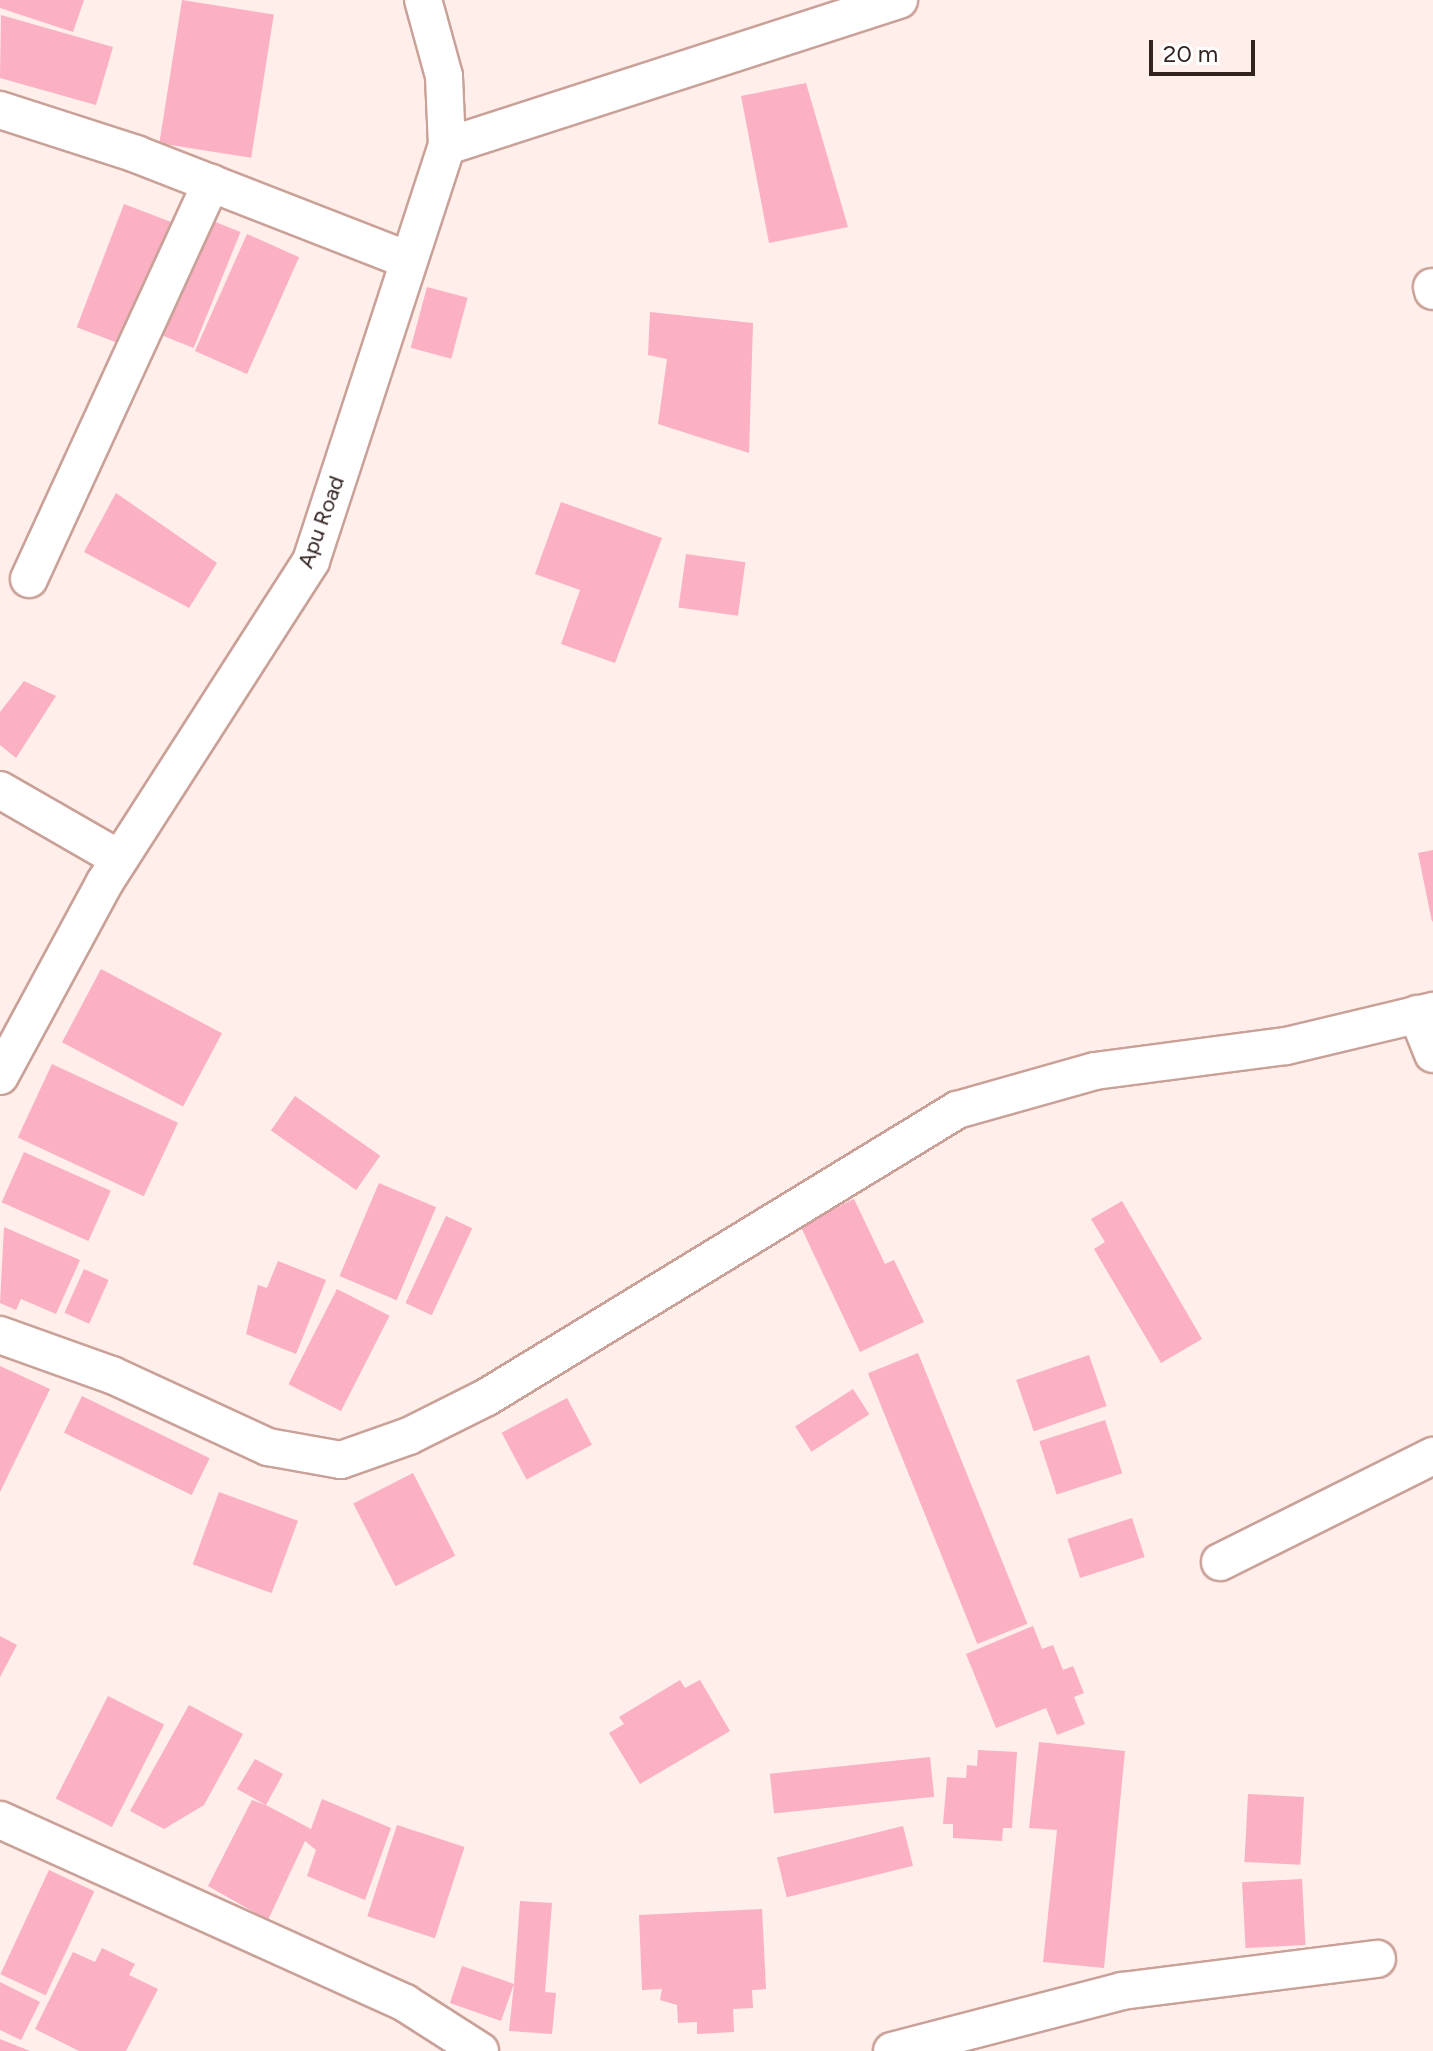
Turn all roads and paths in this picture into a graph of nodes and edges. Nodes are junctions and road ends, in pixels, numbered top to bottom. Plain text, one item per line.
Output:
1 (423, 0) edge
2 (899, 0) edge
3 (0, 110) edge
4 (447, 146) junction
5 (211, 183) junction
6 (408, 260) junction
7 (29, 579) dead end
8 (0, 790) edge
9 (120, 859) junction
10 (1425, 1012) edge
11 (1433, 1054) edge
12 (0, 1076) edge
13 (0, 1335) edge
14 (1433, 1456) edge
15 (1220, 1562) dead end
16 (0, 1820) edge
17 (1377, 1959) dead end
18 (480, 2051) edge
19 (892, 2051) edge

1 - 4 street, Apu Road
2 - 4 street
3 - 5 street
4 - 6 street, Apu Road
5 - 6 street
5 - 7 street
6 - 9 street, Apu Road
8 - 9 street
9 - 12 street, Apu Road
10 - 11 street
10 - 13 street
14 - 15 street
16 - 18 street
17 - 19 street

